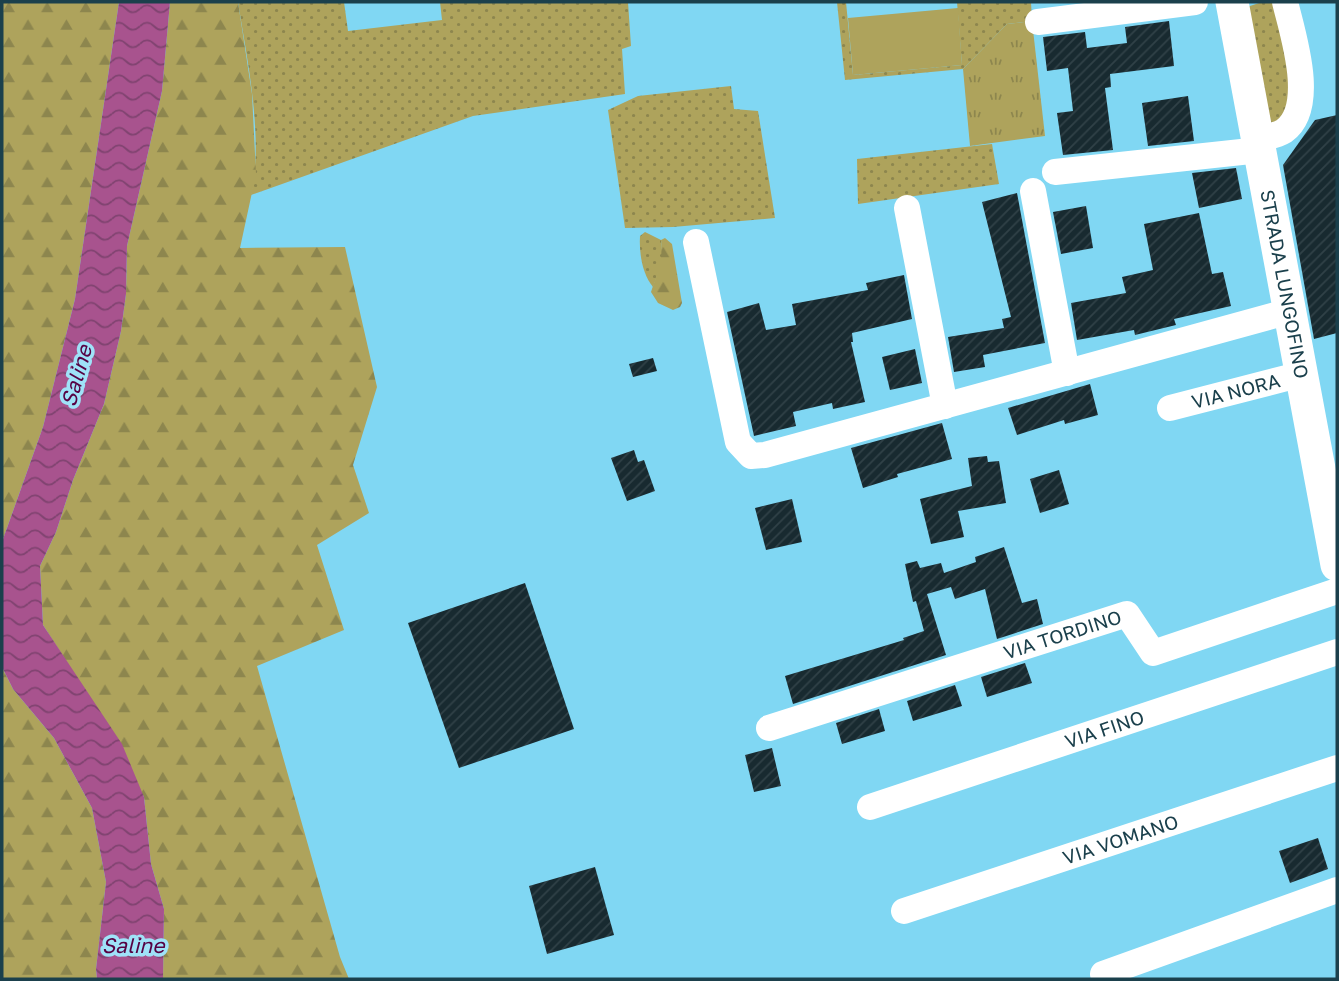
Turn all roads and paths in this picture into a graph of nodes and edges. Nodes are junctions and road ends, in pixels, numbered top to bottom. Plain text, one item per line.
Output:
1 (1195, 2) edge
2 (1232, 2) edge
3 (1285, 2) edge
4 (1038, 22) dead end
5 (1259, 145) junction
6 (1055, 172) dead end
7 (1033, 191) dead end
8 (906, 208) dead end
9 (696, 242) dead end
10 (1290, 311) junction
11 (1067, 373) junction
12 (1302, 374) junction
13 (945, 406) junction
14 (1170, 408) dead end
15 (1337, 565) edge
16 (1337, 592) edge
17 (1337, 652) edge
18 (769, 728) dead end
19 (1337, 768) edge
20 (870, 807) dead end
21 (1337, 890) edge
22 (904, 911) dead end
23 (1103, 974) dead end

1 - 4 street
2 - 5 main road, STRADA LUNGOFINO
3 - 5 street
5 - 6 street
5 - 10 main road, STRADA LUNGOFINO
7 - 11 street
8 - 13 street
9 - 13 street
10 - 11 street
10 - 12 main road, STRADA LUNGOFINO
11 - 13 street
12 - 14 street, VIA NORA
12 - 15 main road, STRADA LUNGOFINO
16 - 18 street, VIA TORDINO
17 - 20 street, VIA FINO
19 - 22 street, VIA VOMANO
21 - 23 street

